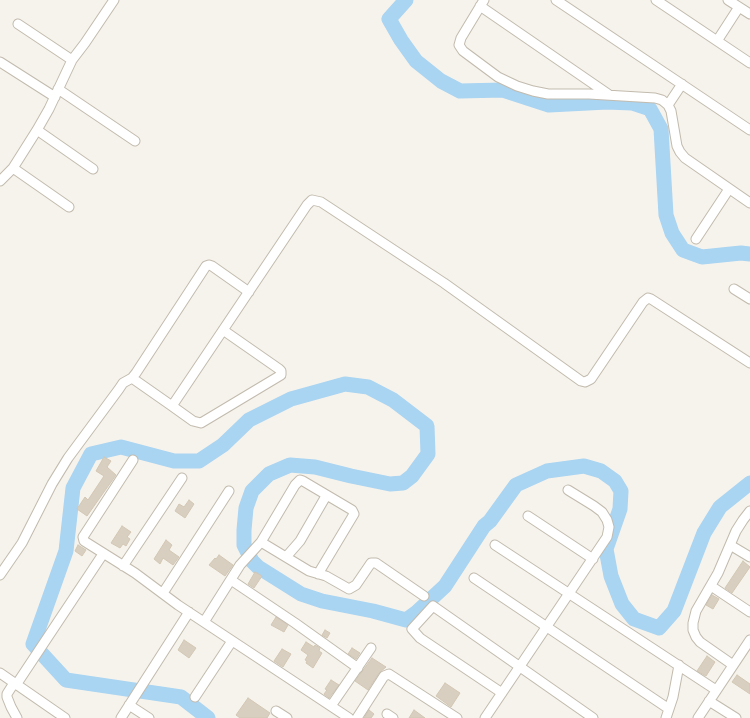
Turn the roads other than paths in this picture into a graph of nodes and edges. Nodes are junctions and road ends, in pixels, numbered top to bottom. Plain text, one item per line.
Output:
1 (114, 0) edge
2 (556, 0) edge
3 (656, 0) edge
4 (728, 0) edge
5 (482, 3) edge
6 (739, 7) junction
7 (750, 14) edge
8 (18, 24) dead end
9 (717, 41) junction
10 (72, 60) junction
11 (0, 62) edge
12 (750, 63) edge
13 (682, 84) junction
14 (56, 93) junction
15 (609, 95) junction
16 (668, 105) junction
17 (37, 130) junction
18 (750, 130) edge
19 (135, 141) dead end
20 (13, 168) junction
21 (93, 169) dead end
22 (0, 181) edge
23 (730, 189) junction
24 (750, 203) edge
25 (69, 207) dead end
26 (696, 239) dead end
27 (734, 289) dead end
28 (249, 292) junction
29 (750, 299) edge
30 (223, 330) junction
31 (750, 363) edge
32 (132, 378) junction
33 (172, 406) junction
34 (132, 460) dead end
35 (182, 478) dead end
36 (568, 490) dead end
37 (229, 491) dead end
38 (326, 496) junction
39 (750, 511) edge
40 (528, 516) dead end
41 (261, 542) junction
42 (495, 545) dead end
43 (730, 545) junction
44 (104, 554) junction
45 (286, 557) junction
46 (750, 557) edge
47 (593, 559) junction
48 (123, 566) junction
49 (318, 574) junction
50 (0, 575) edge
51 (474, 578) dead end
52 (231, 580) junction
53 (711, 586) junction
54 (163, 593) junction
55 (570, 593) junction
56 (424, 596) dead end
57 (189, 612) junction
58 (750, 612) edge
59 (204, 622) junction
60 (547, 627) junction
61 (750, 640) edge
62 (232, 641) junction
63 (371, 648) dead end
64 (679, 665) junction
65 (733, 665) junction
66 (519, 667) junction
67 (358, 668) junction
68 (0, 673) edge
69 (15, 684) junction
70 (716, 690) junction
71 (502, 693) junction
72 (195, 697) dead end
73 (709, 701) junction
74 (130, 704) junction
75 (331, 706) junction
76 (669, 709) junction
77 (276, 711) dead end
78 (17, 718) edge
79 (65, 718) edge
80 (121, 718) edge
81 (149, 718) edge
82 (287, 718) edge
83 (348, 718) edge
84 (358, 718) edge
85 (457, 718) edge
86 (485, 718) edge
87 (593, 718) edge
88 (666, 718) edge
89 (698, 718) edge
90 (736, 718) edge

1 - 10 street
2 - 13 street
3 - 9 street
4 - 6 street
5 - 15 street
5 - 15 street
6 - 7 street
6 - 9 street
8 - 10 street
9 - 12 street
10 - 14 street
11 - 14 street
13 - 16 street
13 - 18 street
14 - 17 street
14 - 19 street
15 - 16 street
16 - 23 street
17 - 20 street
17 - 21 street
20 - 22 street
20 - 25 street
23 - 24 street
23 - 26 street
27 - 29 street
28 - 30 street
28 - 31 street
28 - 32 street
30 - 33 street
30 - 33 street
32 - 33 street
32 - 50 street
34 - 44 street
35 - 48 street
36 - 47 street
37 - 54 street
38 - 41 street
38 - 45 street
38 - 49 street
39 - 43 street
40 - 47 street
41 - 45 street
41 - 52 street
42 - 55 street
43 - 46 street
43 - 53 street
44 - 48 street
44 - 69 street
45 - 49 street
47 - 55 street
48 - 54 street
49 - 56 street
51 - 60 street
52 - 59 street
52 - 67 street
53 - 58 street
53 - 65 street
54 - 57 street
55 - 60 street
55 - 64 street
57 - 59 street
57 - 74 street
59 - 62 street
60 - 66 street
60 - 76 street
61 - 65 street
62 - 72 street
62 - 75 street
63 - 67 street
64 - 70 street
64 - 76 street
65 - 70 street
66 - 71 street
66 - 71 street
66 - 87 street
67 - 75 street
68 - 69 street
69 - 78 street
69 - 79 street
70 - 73 street
71 - 86 street
73 - 89 street
73 - 90 street
74 - 80 street
74 - 81 street
75 - 83 street
76 - 88 street
77 - 82 street
84 - 85 street

